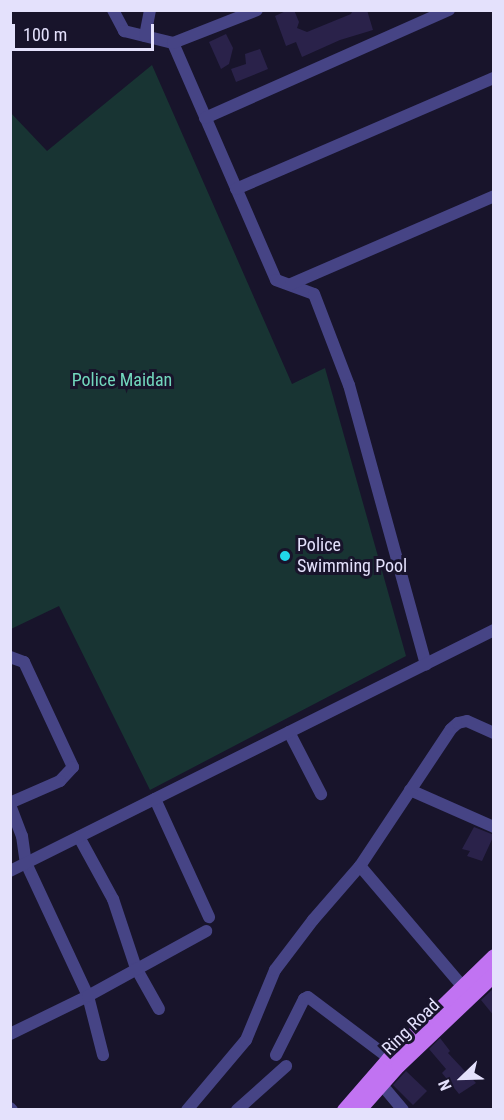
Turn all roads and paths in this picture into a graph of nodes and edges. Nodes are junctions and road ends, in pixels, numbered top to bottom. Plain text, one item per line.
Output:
1 (113, 10) edge
2 (150, 10) edge
3 (257, 10) edge
4 (449, 10) edge
5 (145, 36) junction
6 (173, 44) junction
7 (494, 78) edge
8 (205, 118) junction
9 (236, 189) junction
10 (494, 196) edge
11 (291, 284) junction
12 (494, 630) edge
13 (10, 657) edge
14 (426, 665) junction
15 (290, 732) junction
16 (494, 733) edge
17 (410, 790) junction
18 (321, 794) dead end
19 (155, 799) junction
20 (10, 804) edge
21 (494, 826) edge
22 (79, 837) junction
23 (26, 863) junction
24 (360, 866) junction
25 (10, 871) edge
26 (209, 917) dead end
27 (206, 931) dead end
28 (493, 963) edge
29 (136, 968) junction
30 (463, 987) junction
31 (88, 996) junction
32 (159, 1009) dead end
33 (10, 1034) edge
34 (103, 1055) dead end
35 (276, 1055) dead end
36 (389, 1058) junction
37 (286, 1066) dead end
38 (378, 1080) junction
39 (187, 1110) edge
40 (237, 1110) edge
41 (344, 1110) edge
42 (358, 1110) edge
43 (403, 1110) edge

1 - 5 street
2 - 5 street
3 - 6 street
4 - 8 street
5 - 6 street
6 - 8 street
7 - 9 street
8 - 9 street
9 - 11 street
10 - 11 street
11 - 14 street
12 - 14 street
13 - 20 street
14 - 15 street
15 - 18 street
15 - 19 street
16 - 17 street
17 - 21 street
17 - 24 street
19 - 22 street
19 - 26 street
20 - 23 street
22 - 23 street
22 - 29 street
23 - 25 street
23 - 31 street
24 - 30 street
24 - 39 street
27 - 29 street
28 - 30 main road
28 - 38 main road, Ring Road
29 - 31 street
29 - 32 street
30 - 36 main road
31 - 33 street
31 - 34 street
35 - 36 street
36 - 38 main road
37 - 40 street
38 - 41 main road
38 - 42 main road, Ring Road
38 - 43 street

